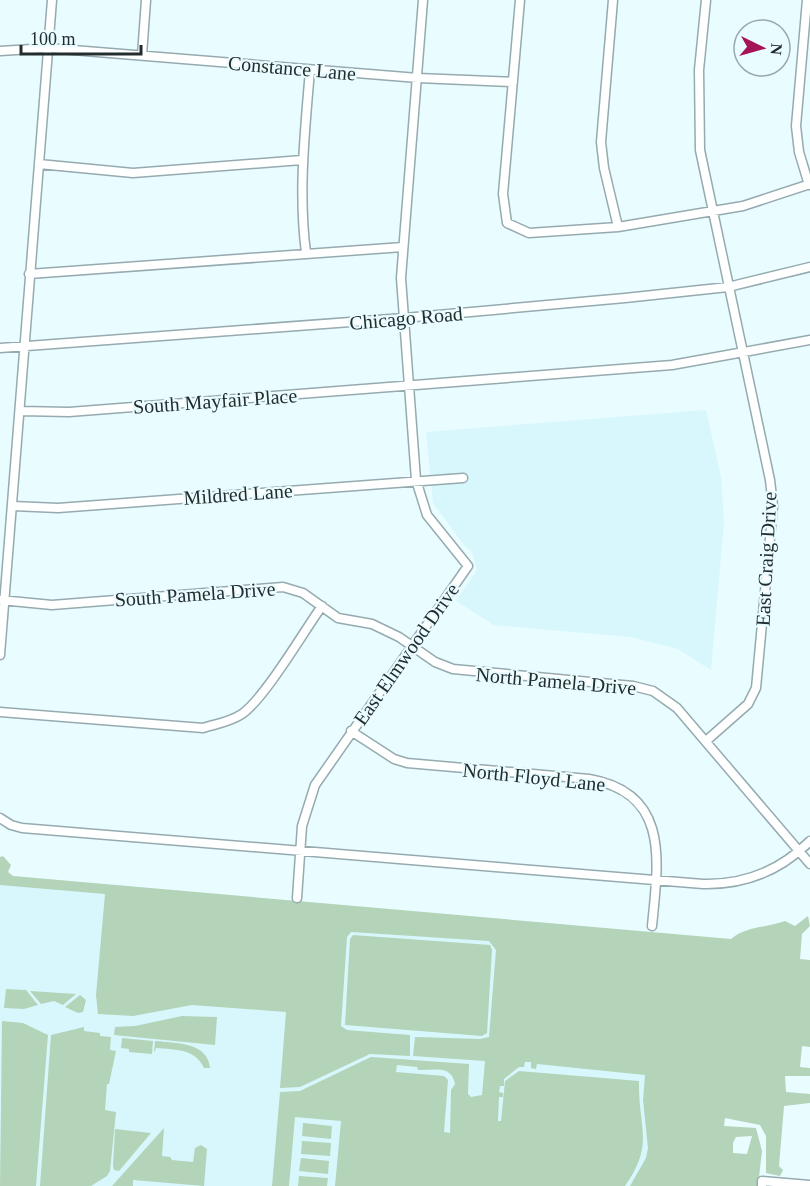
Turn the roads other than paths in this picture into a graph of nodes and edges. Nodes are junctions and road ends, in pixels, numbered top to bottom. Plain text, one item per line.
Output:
1 (52, 0) edge
2 (146, 0) edge
3 (423, 0) edge
4 (520, 0) edge
5 (613, 0) edge
6 (706, 0) edge
7 (807, 0) edge
8 (48, 48) junction
9 (0, 51) edge
10 (142, 55) junction
11 (310, 69) junction
12 (418, 78) junction
13 (513, 82) junction
14 (302, 160) junction
15 (39, 164) junction
16 (810, 184) edge
17 (712, 213) junction
18 (618, 227) junction
19 (403, 247) junction
20 (306, 253) junction
21 (810, 267) edge
22 (29, 274) junction
23 (728, 287) junction
24 (404, 318) junction
25 (810, 340) edge
26 (26, 347) junction
27 (0, 348) edge
28 (743, 353) junction
29 (409, 386) junction
30 (21, 411) junction
31 (463, 478) dead end
32 (416, 480) junction
33 (13, 506) junction
34 (2, 600) edge
35 (322, 606) junction
36 (411, 645) junction
37 (0, 655) edge
38 (0, 712) edge
39 (351, 731) junction
40 (706, 741) junction
41 (0, 818) edge
42 (810, 841) edge
43 (300, 850) junction
44 (799, 851) junction
45 (810, 864) edge
46 (656, 880) junction
47 (297, 898) dead end
48 (652, 926) dead end
49 (762, 1183) edge
50 (810, 1185) edge

1 - 8 street
2 - 10 street
3 - 12 street, East Elmwood Drive
4 - 13 street
5 - 18 street
6 - 17 street, East Craig Drive
7 - 16 street
8 - 9 street, Constance Lane
8 - 10 street, Constance Lane
8 - 15 street
10 - 11 street, Constance Lane
11 - 12 street, Constance Lane
11 - 14 street
12 - 13 street, Constance Lane
12 - 19 street, East Elmwood Drive
13 - 18 street
14 - 15 street
14 - 20 street
15 - 22 street
16 - 17 street
17 - 18 street
17 - 23 street, East Craig Drive
19 - 20 street
19 - 24 street, East Elmwood Drive
20 - 22 street
21 - 23 street, Chicago Road
22 - 26 street
23 - 24 street, Chicago Road
23 - 28 street, East Craig Drive
24 - 26 street, Chicago Road
24 - 29 street, East Elmwood Drive
25 - 28 street, South Mayfair Place
26 - 27 street, Chicago Road
26 - 30 street
28 - 29 street, South Mayfair Place
28 - 40 street, East Craig Drive
29 - 30 street, South Mayfair Place
29 - 32 street, East Elmwood Drive
30 - 33 street
31 - 32 street, Mildred Lane
32 - 33 street, Mildred Lane
32 - 36 street, East Elmwood Drive
33 - 34 street
34 - 35 street, South Pamela Drive
34 - 37 street
35 - 36 street, South Pamela Drive
35 - 38 street
36 - 39 street, East Elmwood Drive
36 - 40 street, North Pamela Drive
39 - 43 street, East Elmwood Drive
39 - 46 street, North Floyd Lane
40 - 44 street, North Pamela Drive
41 - 43 street
42 - 44 street
43 - 46 street
43 - 47 street, East Elmwood Drive
44 - 45 street, North Pamela Drive
44 - 46 street
46 - 48 street, North Floyd Lane
49 - 50 street

